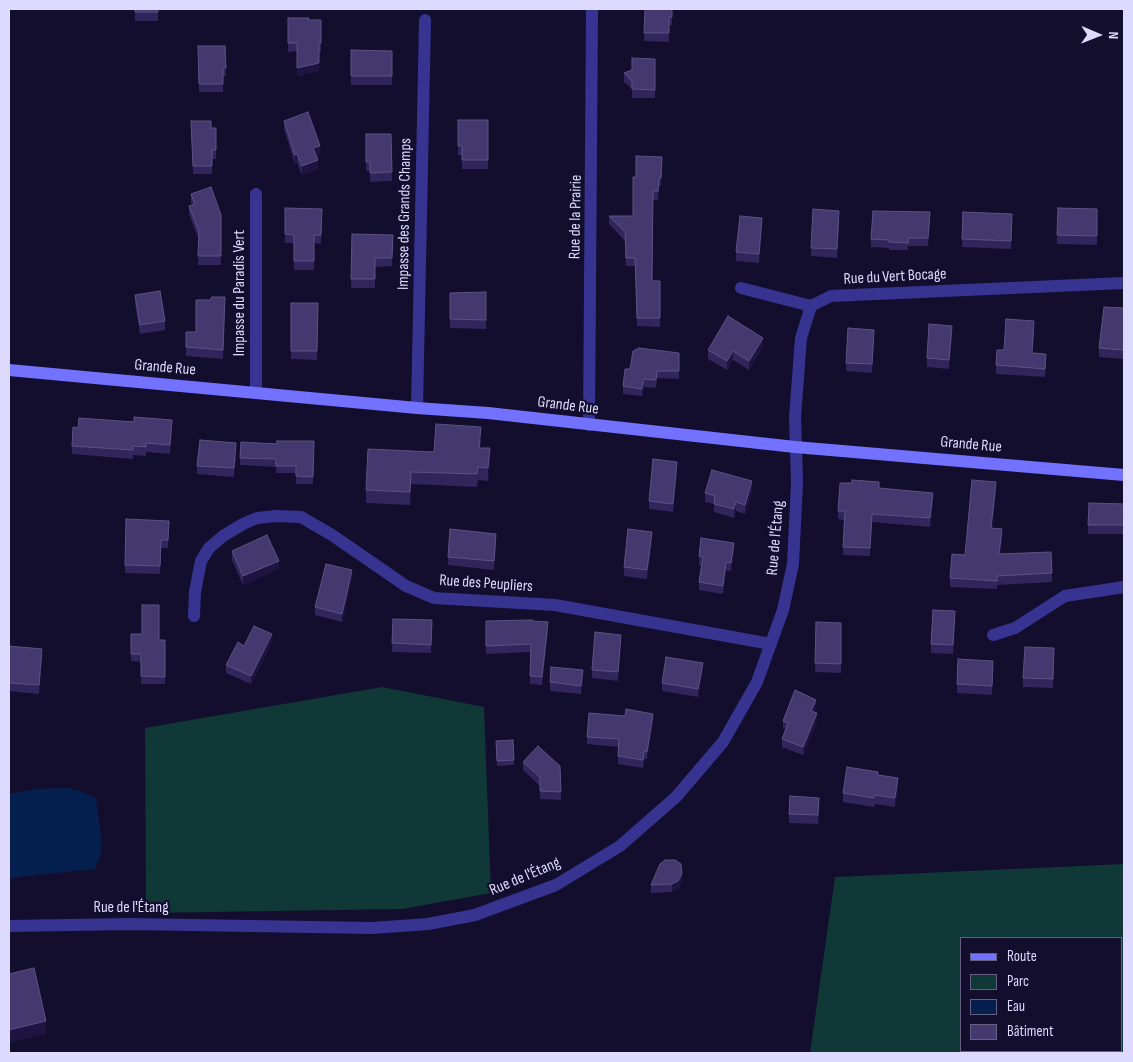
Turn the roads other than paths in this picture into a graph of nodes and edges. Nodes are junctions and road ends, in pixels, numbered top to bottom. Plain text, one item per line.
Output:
1 (592, 9) edge
2 (426, 20) dead end
3 (256, 194) dead end
4 (1124, 283) edge
5 (741, 288) dead end
6 (811, 306) junction
7 (9, 370) edge
8 (256, 393) junction
9 (417, 408) junction
10 (589, 425) junction
11 (795, 447) junction
12 (1124, 475) edge
13 (1124, 587) edge
14 (194, 616) dead end
15 (993, 635) dead end
16 (771, 644) junction
17 (9, 926) edge

1 - 10 street, Rue de la Prairie
2 - 9 street, Impasse des Grands Champs
3 - 8 street, Impasse du Paradis Vert
4 - 6 street, Rue du Vert Bocage
5 - 6 street
6 - 11 street
7 - 8 street, Grande Rue
8 - 9 street, Grande Rue
9 - 10 street, Grande Rue
10 - 11 street, Grande Rue
11 - 12 street, Grande Rue
11 - 16 street, Rue de l'Étang
13 - 15 street
14 - 16 street, Rue des Peupliers
16 - 17 street, Rue de l'Étang

